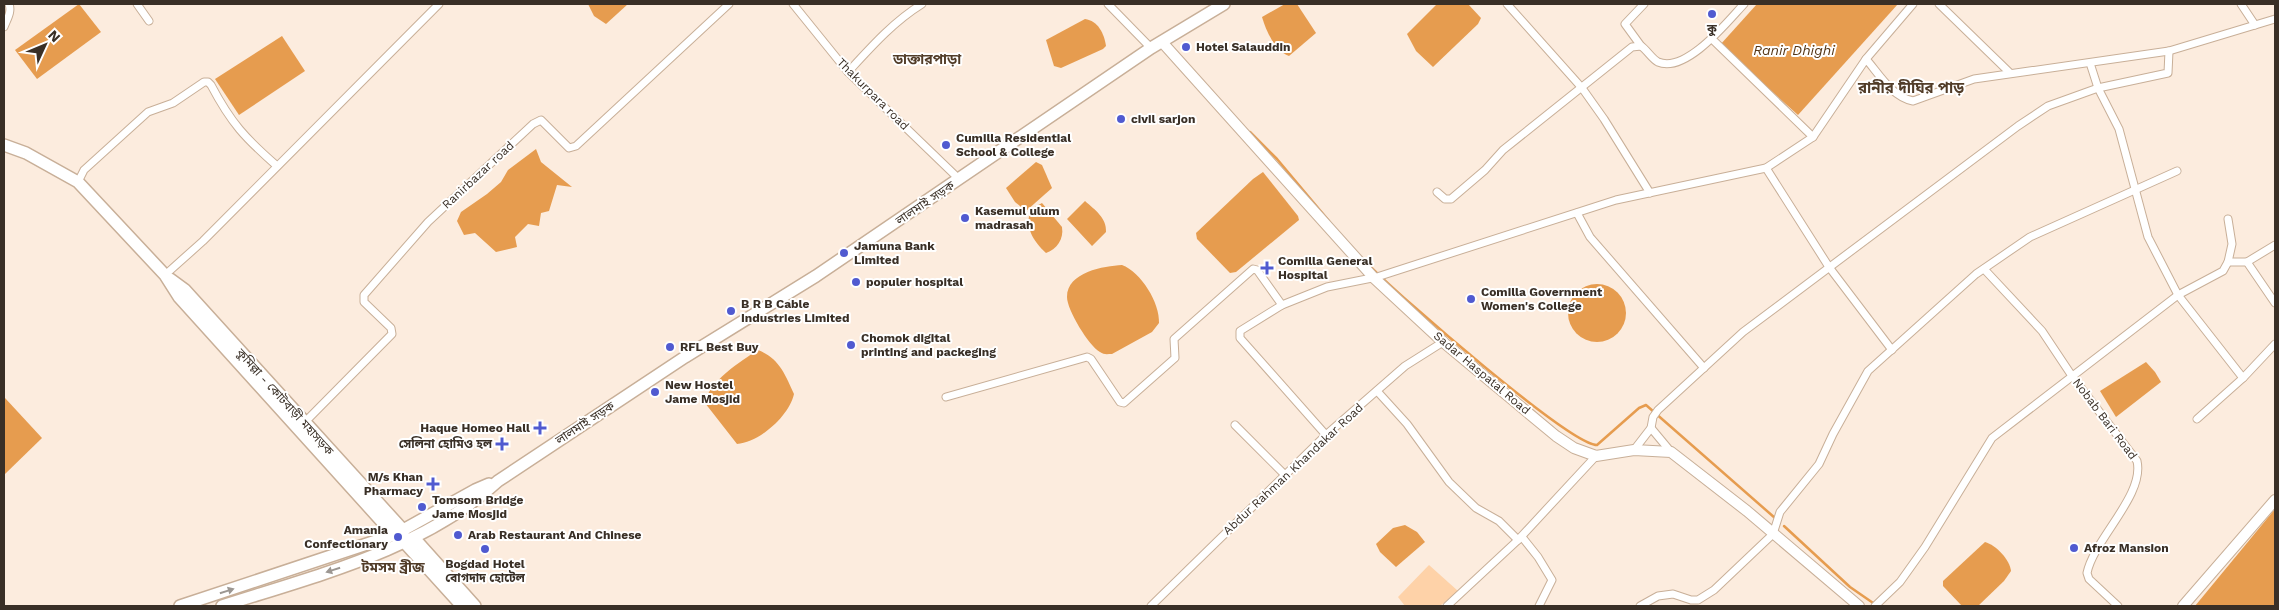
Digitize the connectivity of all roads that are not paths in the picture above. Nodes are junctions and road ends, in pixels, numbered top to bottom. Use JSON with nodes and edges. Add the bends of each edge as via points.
{"nodes":[{"id":1,"x":9,"y":4,"type":"edge"},
{"id":2,"x":137,"y":4,"type":"edge"},
{"id":3,"x":439,"y":4,"type":"edge"},
{"id":4,"x":729,"y":4,"type":"edge"},
{"id":5,"x":793,"y":4,"type":"edge"},
{"id":6,"x":922,"y":4,"type":"edge"},
{"id":7,"x":1108,"y":4,"type":"edge"},
{"id":8,"x":1224,"y":4,"type":"edge"},
{"id":9,"x":1507,"y":4,"type":"edge"},
{"id":10,"x":1644,"y":4,"type":"edge"},
{"id":11,"x":1744,"y":4,"type":"edge"},
{"id":12,"x":1913,"y":4,"type":"edge"},
{"id":13,"x":1939,"y":4,"type":"edge"},
{"id":14,"x":2242,"y":4,"type":"edge"},
{"id":15,"x":2275,"y":19,"type":"edge"},
{"id":16,"x":149,"y":21,"type":"dead end"},
{"id":17,"x":2254,"y":25,"type":"junction"},
{"id":18,"x":4,"y":27,"type":"edge"},
{"id":19,"x":1712,"y":39,"type":"junction"},
{"id":20,"x":1162,"y":42,"type":"junction"},
{"id":21,"x":1641,"y":46,"type":"junction"},
{"id":22,"x":1152,"y":48,"type":"junction"},
{"id":23,"x":2169,"y":51,"type":"junction"},
{"id":24,"x":1866,"y":59,"type":"junction"},
{"id":25,"x":2090,"y":62,"type":"junction"},
{"id":26,"x":848,"y":72,"type":"junction"},
{"id":27,"x":2010,"y":73,"type":"junction"},
{"id":28,"x":1582,"y":88,"type":"junction"},
{"id":29,"x":2098,"y":88,"type":"junction"},
{"id":30,"x":1813,"y":137,"type":"junction"},
{"id":31,"x":4,"y":145,"type":"edge"},
{"id":32,"x":277,"y":166,"type":"junction"},
{"id":33,"x":1766,"y":168,"type":"junction"},
{"id":34,"x":2177,"y":171,"type":"dead end"},
{"id":35,"x":960,"y":179,"type":"junction"},
{"id":36,"x":78,"y":182,"type":"junction"},
{"id":37,"x":2136,"y":188,"type":"junction"},
{"id":38,"x":1437,"y":192,"type":"dead end"},
{"id":39,"x":1650,"y":193,"type":"junction"},
{"id":40,"x":1577,"y":212,"type":"junction"},
{"id":41,"x":2228,"y":219,"type":"dead end"},
{"id":42,"x":2275,"y":245,"type":"edge"},
{"id":43,"x":2228,"y":262,"type":"junction"},
{"id":44,"x":2247,"y":262,"type":"junction"},
{"id":45,"x":1829,"y":267,"type":"junction"},
{"id":46,"x":1984,"y":268,"type":"junction"},
{"id":47,"x":165,"y":275,"type":"junction"},
{"id":48,"x":1375,"y":277,"type":"junction"},
{"id":49,"x":2178,"y":295,"type":"junction"},
{"id":50,"x":2275,"y":303,"type":"edge"},
{"id":51,"x":1282,"y":305,"type":"junction"},
{"id":52,"x":1443,"y":342,"type":"junction"},
{"id":53,"x":2275,"y":344,"type":"edge"},
{"id":54,"x":1892,"y":350,"type":"junction"},
{"id":55,"x":1704,"y":368,"type":"junction"},
{"id":56,"x":2072,"y":376,"type":"junction"},
{"id":57,"x":2243,"y":378,"type":"junction"},
{"id":58,"x":1377,"y":390,"type":"junction"},
{"id":59,"x":946,"y":397,"type":"dead end"},
{"id":60,"x":289,"y":413,"type":"junction"},
{"id":61,"x":2197,"y":419,"type":"dead end"},
{"id":62,"x":304,"y":422,"type":"junction"},
{"id":63,"x":1235,"y":425,"type":"dead end"},
{"id":64,"x":1651,"y":428,"type":"junction"},
{"id":65,"x":1326,"y":435,"type":"junction"},
{"id":66,"x":1634,"y":450,"type":"junction"},
{"id":67,"x":1671,"y":452,"type":"junction"},
{"id":68,"x":1596,"y":456,"type":"junction"},
{"id":69,"x":1285,"y":475,"type":"junction"},
{"id":70,"x":498,"y":481,"type":"junction"},
{"id":71,"x":2275,"y":500,"type":"edge"},
{"id":72,"x":399,"y":533,"type":"junction"},
{"id":73,"x":1773,"y":534,"type":"junction"},
{"id":74,"x":1520,"y":538,"type":"junction"},
{"id":75,"x":410,"y":541,"type":"junction"},
{"id":76,"x":453,"y":589,"type":"junction"},
{"id":77,"x":1878,"y":604,"type":"edge"},
{"id":78,"x":181,"y":606,"type":"edge"},
{"id":79,"x":222,"y":606,"type":"edge"},
{"id":80,"x":462,"y":606,"type":"edge"},
{"id":81,"x":475,"y":606,"type":"edge"},
{"id":82,"x":1151,"y":606,"type":"edge"},
{"id":83,"x":1450,"y":606,"type":"edge"},
{"id":84,"x":1539,"y":606,"type":"edge"},
{"id":85,"x":1640,"y":606,"type":"edge"},
{"id":86,"x":1859,"y":606,"type":"edge"},
{"id":87,"x":2118,"y":606,"type":"edge"},
{"id":88,"x":2183,"y":606,"type":"edge"}],
"edges":[{"from":1,"to":18,"type":"street","via":[[9,17]]},
{"from":2,"to":16,"type":"street"},
{"from":3,"to":32,"type":"street"},
{"from":4,"to":62,"type":"street","name":"Ranirbazar road","via":[[576,146],[569,148],[541,120],[533,124],[428,222],[364,295],[364,302],[392,328],[392,334]]},
{"from":5,"to":26,"type":"street","name":"Thakurpara road"},
{"from":6,"to":26,"type":"street","via":[[883,34]]},
{"from":7,"to":22,"type":"street"},
{"from":8,"to":20,"type":"main road","name":"লালমাই সড়ক"},
{"from":9,"to":28,"type":"street"},
{"from":10,"to":21,"type":"street","via":[[1625,24]]},
{"from":11,"to":19,"type":"street"},
{"from":12,"to":24,"type":"street"},
{"from":13,"to":27,"type":"street"},
{"from":14,"to":17,"type":"street"},
{"from":15,"to":17,"type":"street"},
{"from":17,"to":23,"type":"street"},
{"from":19,"to":21,"type":"street","via":[[1688,57],[1668,64],[1657,62]]},
{"from":19,"to":30,"type":"street"},
{"from":20,"to":22,"type":"main road","name":"লালমাই সড়ক"},
{"from":20,"to":48,"type":"street","name":"Sadar Haspatal Road"},
{"from":21,"to":28,"type":"street","via":[[1632,47]]},
{"from":22,"to":35,"type":"main road","name":"লালমাই সড়ক"},
{"from":23,"to":25,"type":"street"},
{"from":23,"to":29,"type":"street","via":[[2168,73]]},
{"from":24,"to":27,"type":"street","via":[[1893,91],[1913,101],[1974,80]]},
{"from":24,"to":30,"type":"street"},
{"from":25,"to":27,"type":"street"},
{"from":25,"to":29,"type":"street"},
{"from":26,"to":35,"type":"street","name":"Thakurpara road"},
{"from":28,"to":38,"type":"street","via":[[1503,150],[1451,199],[1445,199]]},
{"from":28,"to":39,"type":"street"},
{"from":29,"to":37,"type":"street","via":[[2119,129]]},
{"from":29,"to":45,"type":"street","via":[[2048,106]]},
{"from":30,"to":33,"type":"street"},
{"from":31,"to":36,"type":"main road","name":"কুমিল্লা - কোটবাড়ী মহাসড়ক","via":[[26,153]]},
{"from":32,"to":36,"type":"street","via":[[247,140],[228,116],[211,85],[204,82],[173,103],[148,112],[84,170]]},
{"from":32,"to":47,"type":"street"},
{"from":33,"to":39,"type":"street"},
{"from":33,"to":45,"type":"street"},
{"from":34,"to":37,"type":"street"},
{"from":35,"to":70,"type":"main road","name":"লালমাই সড়ক"},
{"from":36,"to":47,"type":"main road","name":"কুমিল্লা - কোটবাড়ী মহাসড়ক"},
{"from":37,"to":46,"type":"street","via":[[2030,237]]},
{"from":37,"to":49,"type":"street","via":[[2148,237]]},
{"from":39,"to":40,"type":"street"},
{"from":40,"to":48,"type":"street"},
{"from":40,"to":55,"type":"street","via":[[1590,237]]},
{"from":41,"to":43,"type":"street","via":[[2232,244]]},
{"from":42,"to":44,"type":"street"},
{"from":43,"to":44,"type":"street"},
{"from":43,"to":49,"type":"street","via":[[2223,271]]},
{"from":44,"to":50,"type":"street"},
{"from":45,"to":54,"type":"street"},
{"from":45,"to":55,"type":"street","via":[[1743,332]]},
{"from":46,"to":54,"type":"street"},
{"from":46,"to":56,"type":"street","name":"Nobab Bari Road","via":[[2042,331]]},
{"from":47,"to":60,"type":"main road","name":"কুমিল্লা - কোটবাড়ী মহাসড়ক","via":[[179,297]]},
{"from":48,"to":51,"type":"street","via":[[1327,288]]},
{"from":48,"to":52,"type":"street","name":"Sadar Haspatal Road"},
{"from":49,"to":56,"type":"street"},
{"from":49,"to":57,"type":"street"},
{"from":51,"to":59,"type":"street","via":[[1254,269],[1174,339],[1175,358],[1124,403],[1087,357]]},
{"from":51,"to":65,"type":"street","via":[[1240,331],[1240,338]]},
{"from":52,"to":58,"type":"street","name":"Abdur Rahman Khandakar Road","via":[[1405,366]]},
{"from":52,"to":68,"type":"street","name":"Sadar Haspatal Road","via":[[1556,436],[1574,448]]},
{"from":53,"to":57,"type":"street"},
{"from":54,"to":73,"type":"street","via":[[1868,371],[1820,464],[1780,512]]},
{"from":55,"to":64,"type":"street","via":[[1658,410]]},
{"from":56,"to":77,"type":"street","via":[[1992,438],[1926,547],[1900,582]]},
{"from":56,"to":87,"type":"street","name":"Nobab Bari Road","via":[[2133,454],[2139,470],[2136,486],[2087,573]]},
{"from":57,"to":61,"type":"street"},
{"from":58,"to":65,"type":"street","name":"Abdur Rahman Khandakar Road"},
{"from":58,"to":74,"type":"street","via":[[1407,424],[1449,482],[1476,508]]},
{"from":60,"to":62,"type":"main road","name":"কুমিল্লা - কোটবাড়ী মহাসড়ক"},
{"from":60,"to":72,"type":"main road","name":"কুমিল্লা - কোটবাড়ী মহাসড়ক"},
{"from":62,"to":72,"type":"main road","name":"কুমিল্লা - কোটবাড়ী মহাসড়ক"},
{"from":63,"to":69,"type":"street"},
{"from":64,"to":66,"type":"street"},
{"from":64,"to":67,"type":"street"},
{"from":65,"to":69,"type":"street","name":"Abdur Rahman Khandakar Road"},
{"from":66,"to":67,"type":"street","name":"Sadar Haspatal Road"},
{"from":66,"to":68,"type":"street","name":"Sadar Haspatal Road"},
{"from":67,"to":73,"type":"street"},
{"from":68,"to":74,"type":"street"},
{"from":69,"to":82,"type":"street","name":"Abdur Rahman Khandakar Road"},
{"from":70,"to":72,"type":"main road","name":"লালমাই সড়ক","via":[[474,490]]},
{"from":70,"to":75,"type":"main road","name":"লালমাই সড়ক","via":[[478,498]]},
{"from":71,"to":88,"type":"street"},
{"from":78,"to":72,"type":"main road","name":"লালমাই সড়ক","one_way":true},
{"from":73,"to":85,"type":"street","via":[[1714,590],[1698,600],[1673,594],[1658,596]]},
{"from":73,"to":86,"type":"street"},
{"from":74,"to":83,"type":"street"},
{"from":74,"to":84,"type":"street","via":[[1538,557],[1552,580]]},
{"from":75,"to":76,"type":"main road"},
{"from":75,"to":79,"type":"main road","name":"লালমাই সড়ক","one_way":true},
{"from":76,"to":80,"type":"main road"},
{"from":76,"to":81,"type":"main road"}]}
